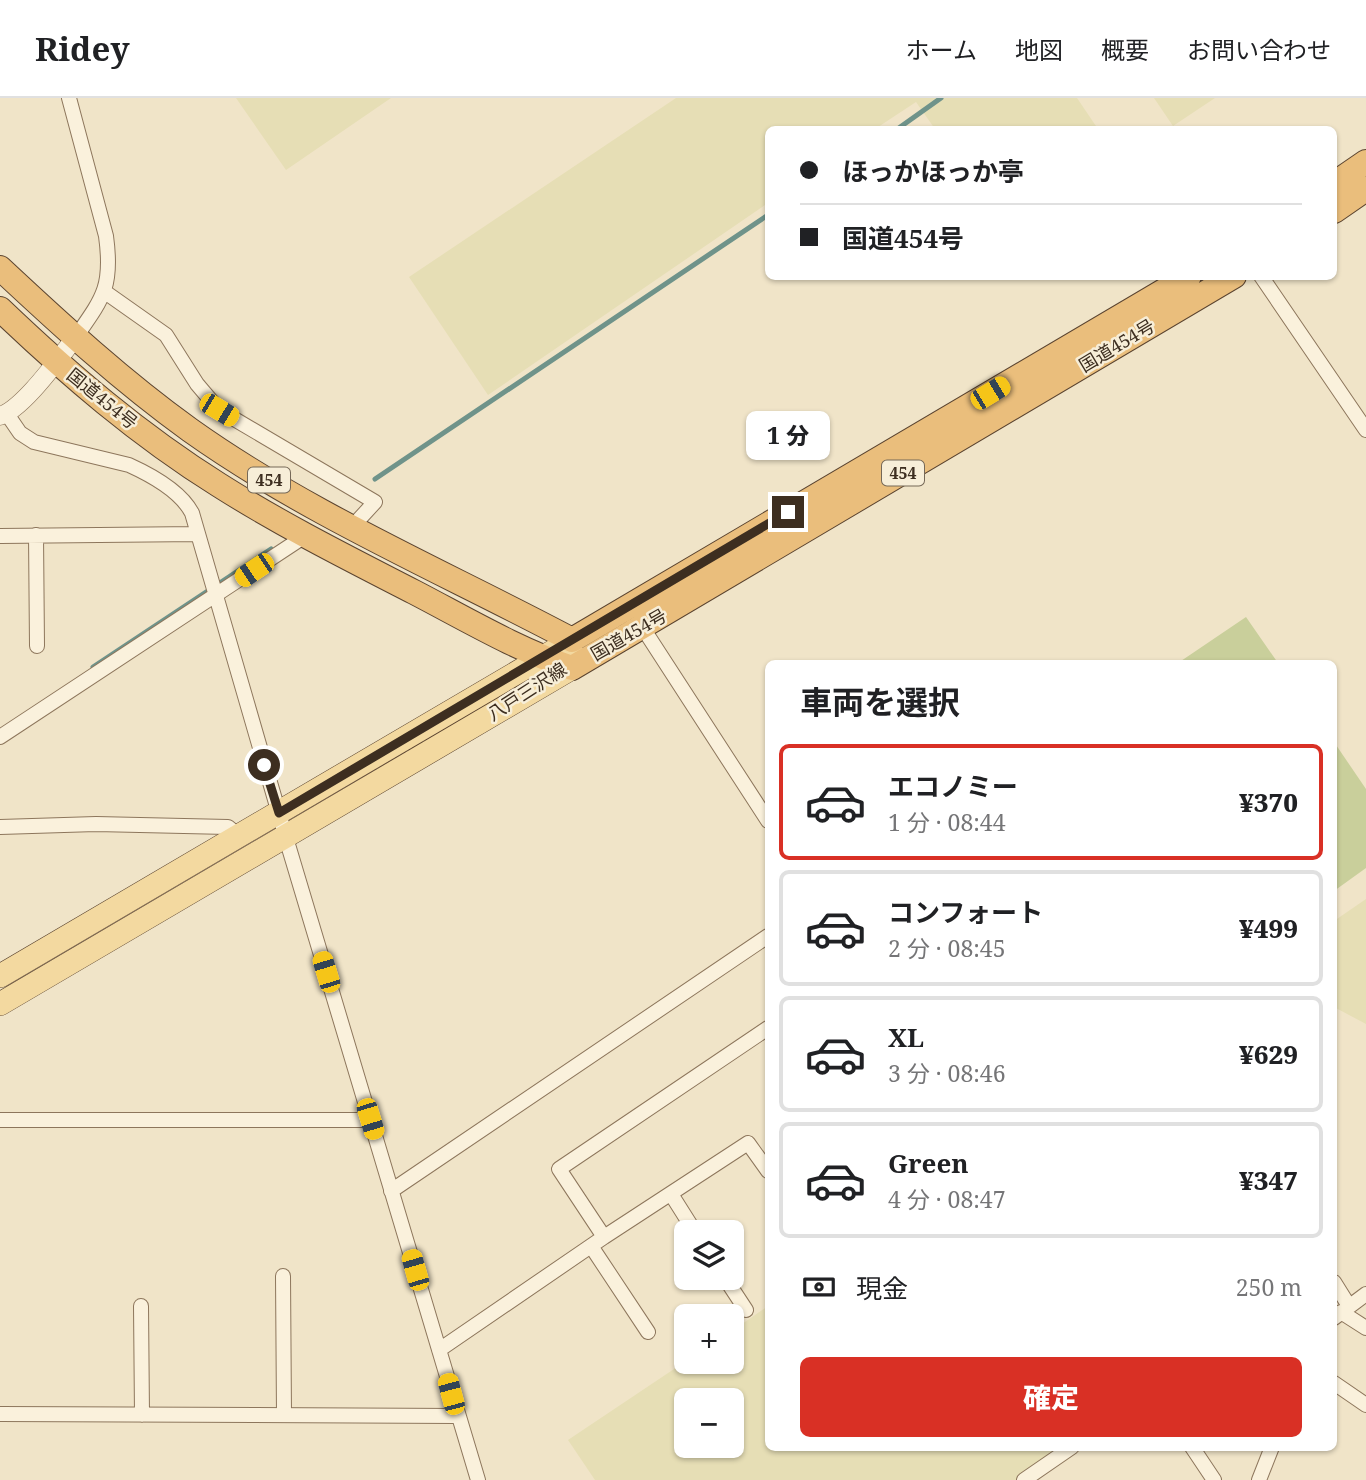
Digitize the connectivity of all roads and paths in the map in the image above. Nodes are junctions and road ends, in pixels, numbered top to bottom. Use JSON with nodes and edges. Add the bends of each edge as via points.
{"nodes":[{"id":1,"x":69,"y":98,"type":"edge"},
{"id":2,"x":1366,"y":162,"type":"edge"},
{"id":3,"x":1337,"y":182,"type":"edge"},
{"id":4,"x":1366,"y":189,"type":"edge"},
{"id":5,"x":1337,"y":209,"type":"edge"},
{"id":6,"x":0,"y":268,"type":"edge"},
{"id":7,"x":1182,"y":280,"type":"edge"},
{"id":8,"x":1227,"y":280,"type":"edge"},
{"id":9,"x":1264,"y":280,"type":"edge"},
{"id":10,"x":105,"y":292,"type":"junction"},
{"id":11,"x":0,"y":309,"type":"edge"},
{"id":12,"x":75,"y":338,"type":"junction"},
{"id":13,"x":55,"y":362,"type":"junction"},
{"id":14,"x":3,"y":415,"type":"edge"},
{"id":15,"x":1366,"y":430,"type":"edge"},
{"id":16,"x":352,"y":527,"type":"junction"},
{"id":17,"x":198,"y":534,"type":"junction"},
{"id":18,"x":36,"y":535,"type":"junction"},
{"id":19,"x":0,"y":536,"type":"edge"},
{"id":20,"x":304,"y":536,"type":"junction"},
{"id":21,"x":215,"y":596,"type":"junction"},
{"id":22,"x":629,"y":606,"type":"junction"},
{"id":23,"x":642,"y":627,"type":"junction"},
{"id":24,"x":572,"y":640,"type":"junction"},
{"id":25,"x":37,"y":646,"type":"dead end"},
{"id":26,"x":542,"y":657,"type":"junction"},
{"id":27,"x":572,"y":668,"type":"junction"},
{"id":28,"x":0,"y":737,"type":"edge"},
{"id":29,"x":279,"y":813,"type":"junction"},
{"id":30,"x":765,"y":816,"type":"edge"},
{"id":31,"x":0,"y":827,"type":"edge"},
{"id":32,"x":239,"y":836,"type":"junction"},
{"id":33,"x":286,"y":837,"type":"junction"},
{"id":34,"x":765,"y":938,"type":"edge"},
{"id":35,"x":0,"y":976,"type":"edge"},
{"id":36,"x":0,"y":1004,"type":"edge"},
{"id":37,"x":765,"y":1030,"type":"edge"},
{"id":38,"x":370,"y":1119,"type":"junction"},
{"id":39,"x":0,"y":1120,"type":"edge"},
{"id":40,"x":765,"y":1163,"type":"edge"},
{"id":41,"x":391,"y":1191,"type":"junction"},
{"id":42,"x":671,"y":1194,"type":"junction"},
{"id":43,"x":687,"y":1220,"type":"edge"},
{"id":44,"x":604,"y":1237,"type":"junction"},
{"id":45,"x":591,"y":1246,"type":"junction"},
{"id":46,"x":283,"y":1276,"type":"dead end"},
{"id":47,"x":733,"y":1290,"type":"edge"},
{"id":48,"x":1366,"y":1294,"type":"edge"},
{"id":49,"x":1337,"y":1295,"type":"edge"},
{"id":50,"x":141,"y":1306,"type":"dead end"},
{"id":51,"x":746,"y":1310,"type":"dead end"},
{"id":52,"x":1341,"y":1312,"type":"edge"},
{"id":53,"x":1366,"y":1328,"type":"edge"},
{"id":54,"x":648,"y":1332,"type":"dead end"},
{"id":55,"x":439,"y":1350,"type":"junction"},
{"id":56,"x":1337,"y":1385,"type":"edge"},
{"id":57,"x":1366,"y":1405,"type":"edge"},
{"id":58,"x":0,"y":1414,"type":"edge"},
{"id":59,"x":142,"y":1415,"type":"junction"},
{"id":60,"x":284,"y":1415,"type":"junction"},
{"id":61,"x":457,"y":1416,"type":"junction"},
{"id":62,"x":1066,"y":1451,"type":"edge"},
{"id":63,"x":1195,"y":1451,"type":"edge"},
{"id":64,"x":1270,"y":1451,"type":"edge"},
{"id":65,"x":478,"y":1480,"type":"edge"},
{"id":66,"x":1024,"y":1480,"type":"edge"},
{"id":67,"x":1214,"y":1480,"type":"edge"},
{"id":68,"x":1259,"y":1480,"type":"edge"}],
"edges":[{"from":1,"to":10,"type":"street","via":[[106,236],[109,278]]},
{"from":2,"to":3,"type":"highway"},
{"from":4,"to":5,"type":"highway"},
{"from":6,"to":12,"type":"highway","name":"国道454号","number":"454"},
{"from":7,"to":22,"type":"highway","name":"国道454号","number":"454"},
{"from":8,"to":23,"type":"highway","name":"国道454号","number":"454"},
{"from":9,"to":15,"type":"street"},
{"from":10,"to":12,"type":"street"},
{"from":10,"to":16,"type":"street","via":[[166,335],[219,410],[375,502]]},
{"from":11,"to":13,"type":"highway","name":"国道454号","number":"454"},
{"from":12,"to":13,"type":"street"},
{"from":12,"to":16,"type":"highway","name":"国道454号","number":"454","via":[[190,430]]},
{"from":13,"to":14,"type":"street","via":[[30,393]]},
{"from":13,"to":20,"type":"highway","name":"国道454号","number":"454","via":[[206,477]]},
{"from":14,"to":17,"type":"street","via":[[34,442],[140,470],[186,501]]},
{"from":16,"to":24,"type":"highway","name":"国道454号","number":"454"},
{"from":17,"to":18,"type":"street"},
{"from":17,"to":21,"type":"street"},
{"from":18,"to":19,"type":"street"},
{"from":18,"to":25,"type":"street"},
{"from":20,"to":21,"type":"street"},
{"from":20,"to":26,"type":"highway","name":"国道454号","number":"454"},
{"from":21,"to":28,"type":"street"},
{"from":21,"to":29,"type":"street"},
{"from":22,"to":23,"type":"street"},
{"from":22,"to":24,"type":"highway","name":"国道454号","number":"454"},
{"from":23,"to":27,"type":"highway","name":"国道454号","number":"454"},
{"from":23,"to":30,"type":"street"},
{"from":24,"to":26,"type":"main road","name":"八戸三沢線"},
{"from":24,"to":27,"type":"main road","name":"八戸三沢線"},
{"from":26,"to":27,"type":"highway","name":"国道454号","number":"454"},
{"from":26,"to":29,"type":"main road","name":"八戸三沢線"},
{"from":27,"to":33,"type":"main road","name":"八戸三沢線"},
{"from":29,"to":32,"type":"main road","name":"八戸三沢線"},
{"from":29,"to":33,"type":"street"},
{"from":31,"to":32,"type":"street","via":[[228,827]]},
{"from":32,"to":35,"type":"main road","name":"八戸三沢線"},
{"from":33,"to":36,"type":"main road","name":"八戸三沢線"},
{"from":33,"to":38,"type":"street"},
{"from":34,"to":41,"type":"street"},
{"from":37,"to":44,"type":"street","via":[[559,1169]]},
{"from":38,"to":39,"type":"street"},
{"from":38,"to":41,"type":"street"},
{"from":40,"to":42,"type":"street","via":[[748,1143]]},
{"from":41,"to":55,"type":"street"},
{"from":42,"to":43,"type":"street"},
{"from":42,"to":44,"type":"street"},
{"from":44,"to":45,"type":"street"},
{"from":45,"to":54,"type":"street"},
{"from":45,"to":55,"type":"street"},
{"from":46,"to":60,"type":"street"},
{"from":47,"to":51,"type":"street"},
{"from":48,"to":52,"type":"street"},
{"from":49,"to":52,"type":"street"},
{"from":50,"to":59,"type":"street"},
{"from":52,"to":53,"type":"street"},
{"from":55,"to":61,"type":"street"},
{"from":56,"to":57,"type":"street"},
{"from":58,"to":59,"type":"street"},
{"from":59,"to":60,"type":"street"},
{"from":60,"to":61,"type":"street"},
{"from":61,"to":65,"type":"street"},
{"from":62,"to":66,"type":"street"},
{"from":63,"to":67,"type":"street"},
{"from":64,"to":68,"type":"street"}]}
